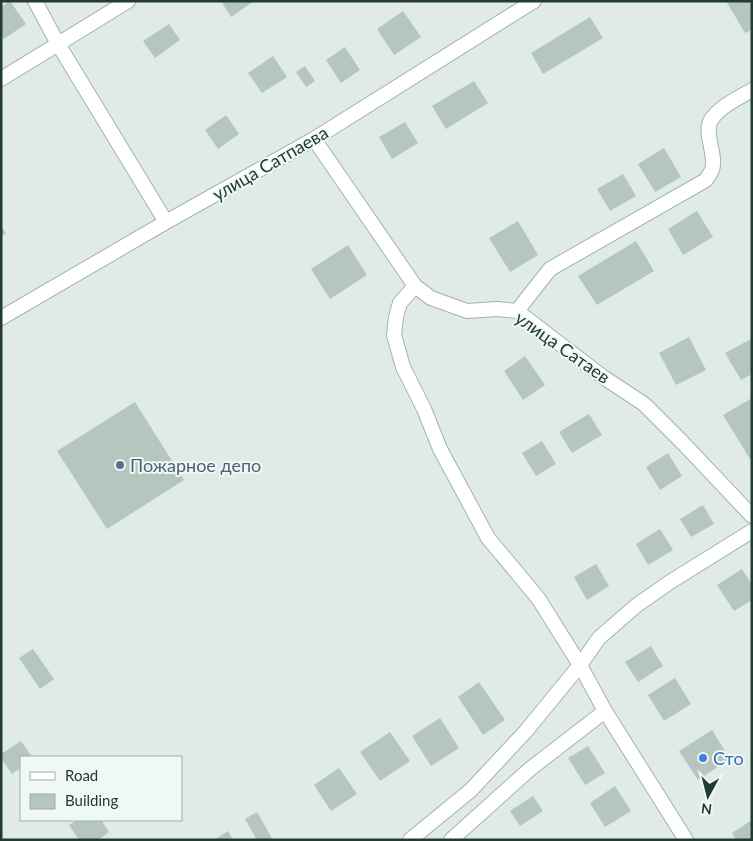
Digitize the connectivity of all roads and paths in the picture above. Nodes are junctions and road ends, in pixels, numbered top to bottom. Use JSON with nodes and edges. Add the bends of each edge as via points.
{"nodes":[{"id":1,"x":35,"y":1,"type":"edge"},
{"id":2,"x":128,"y":1,"type":"edge"},
{"id":3,"x":534,"y":1,"type":"edge"},
{"id":4,"x":58,"y":44,"type":"junction"},
{"id":5,"x":1,"y":79,"type":"edge"},
{"id":6,"x":752,"y":90,"type":"edge"},
{"id":7,"x":314,"y":139,"type":"junction"},
{"id":8,"x":166,"y":222,"type":"junction"},
{"id":9,"x":415,"y":286,"type":"junction"},
{"id":10,"x":517,"y":311,"type":"junction"},
{"id":11,"x":1,"y":318,"type":"edge"},
{"id":12,"x":752,"y":516,"type":"edge"},
{"id":13,"x":752,"y":532,"type":"edge"},
{"id":14,"x":580,"y":665,"type":"junction"},
{"id":15,"x":605,"y":711,"type":"junction"},
{"id":16,"x":410,"y":840,"type":"edge"},
{"id":17,"x":452,"y":840,"type":"edge"},
{"id":18,"x":686,"y":840,"type":"edge"}],
"edges":[{"from":1,"to":4,"type":"street"},
{"from":2,"to":4,"type":"street"},
{"from":3,"to":7,"type":"street","name":"улица Сатпаева"},
{"from":4,"to":5,"type":"street"},
{"from":4,"to":8,"type":"street"},
{"from":6,"to":10,"type":"street","via":[[711,120],[713,160],[706,180],[550,270]]},
{"from":7,"to":8,"type":"street","name":"улица Сатпаева"},
{"from":7,"to":9,"type":"street","name":"улица Сатаев"},
{"from":8,"to":11,"type":"street","name":"улица Сатпаева"},
{"from":9,"to":10,"type":"street","name":"улица Сатаев","via":[[431,298],[466,311]]},
{"from":9,"to":14,"type":"street","via":[[400,303],[396,318],[394,335],[403,367],[440,449],[488,538],[538,598]]},
{"from":10,"to":12,"type":"street","name":"улица Сатаев","via":[[644,404]]},
{"from":13,"to":14,"type":"street","via":[[637,605],[600,638]]},
{"from":14,"to":15,"type":"street"},
{"from":14,"to":16,"type":"street","via":[[526,731],[471,790]]},
{"from":15,"to":17,"type":"street","via":[[530,769]]},
{"from":15,"to":18,"type":"street"}]}
